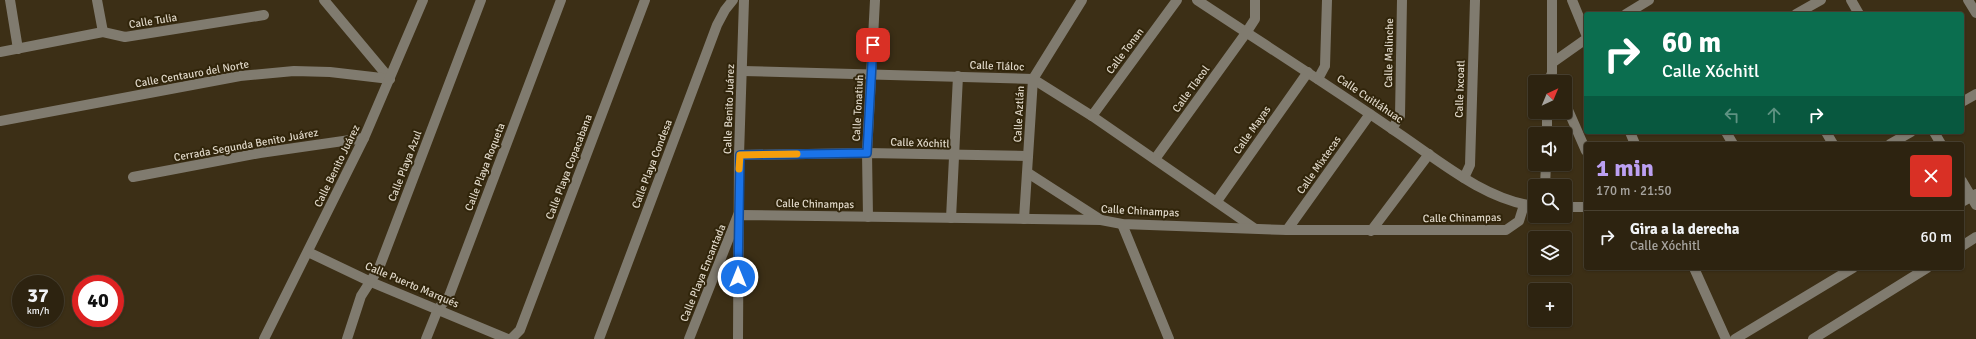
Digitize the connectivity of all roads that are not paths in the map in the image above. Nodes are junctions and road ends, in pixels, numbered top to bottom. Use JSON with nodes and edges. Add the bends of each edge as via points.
{"nodes":[{"id":1,"x":10,"y":0,"type":"edge"},
{"id":2,"x":97,"y":0,"type":"edge"},
{"id":3,"x":324,"y":0,"type":"edge"},
{"id":4,"x":423,"y":0,"type":"edge"},
{"id":5,"x":481,"y":0,"type":"edge"},
{"id":6,"x":561,"y":0,"type":"edge"},
{"id":7,"x":645,"y":0,"type":"edge"},
{"id":8,"x":734,"y":0,"type":"edge"},
{"id":9,"x":744,"y":0,"type":"edge"},
{"id":10,"x":875,"y":0,"type":"edge"},
{"id":11,"x":1082,"y":0,"type":"edge"},
{"id":12,"x":1177,"y":0,"type":"edge"},
{"id":13,"x":1197,"y":0,"type":"edge"},
{"id":14,"x":1255,"y":0,"type":"edge"},
{"id":15,"x":1327,"y":0,"type":"edge"},
{"id":16,"x":1402,"y":0,"type":"edge"},
{"id":17,"x":1475,"y":0,"type":"edge"},
{"id":18,"x":1552,"y":0,"type":"edge"},
{"id":19,"x":1572,"y":0,"type":"edge"},
{"id":20,"x":1648,"y":0,"type":"edge"},
{"id":21,"x":1820,"y":0,"type":"edge"},
{"id":22,"x":1851,"y":0,"type":"edge"},
{"id":23,"x":1968,"y":0,"type":"edge"},
{"id":24,"x":1629,"y":12,"type":"edge"},
{"id":25,"x":1799,"y":12,"type":"edge"},
{"id":26,"x":1859,"y":12,"type":"edge"},
{"id":27,"x":1976,"y":13,"type":"edge"},
{"id":28,"x":264,"y":15,"type":"dead end"},
{"id":29,"x":1584,"y":29,"type":"edge"},
{"id":30,"x":103,"y":32,"type":"junction"},
{"id":31,"x":1246,"y":33,"type":"junction"},
{"id":32,"x":1584,"y":41,"type":"edge"},
{"id":33,"x":18,"y":49,"type":"junction"},
{"id":34,"x":0,"y":52,"type":"edge"},
{"id":35,"x":742,"y":71,"type":"junction"},
{"id":36,"x":1308,"y":72,"type":"junction"},
{"id":37,"x":872,"y":75,"type":"junction"},
{"id":38,"x":1552,"y":75,"type":"edge"},
{"id":39,"x":958,"y":76,"type":"junction"},
{"id":40,"x":390,"y":79,"type":"junction"},
{"id":41,"x":1033,"y":79,"type":"junction"},
{"id":42,"x":1318,"y":79,"type":"junction"},
{"id":43,"x":1976,"y":94,"type":"edge"},
{"id":44,"x":1964,"y":101,"type":"edge"},
{"id":45,"x":1370,"y":114,"type":"junction"},
{"id":46,"x":1092,"y":116,"type":"junction"},
{"id":47,"x":1572,"y":119,"type":"edge"},
{"id":48,"x":0,"y":121,"type":"edge"},
{"id":49,"x":1392,"y":129,"type":"junction"},
{"id":50,"x":1908,"y":134,"type":"edge"},
{"id":51,"x":364,"y":138,"type":"junction"},
{"id":52,"x":1894,"y":142,"type":"edge"},
{"id":53,"x":1584,"y":146,"type":"edge"},
{"id":54,"x":867,"y":153,"type":"junction"},
{"id":55,"x":1429,"y":154,"type":"junction"},
{"id":56,"x":740,"y":155,"type":"junction"},
{"id":57,"x":953,"y":156,"type":"junction"},
{"id":58,"x":1028,"y":156,"type":"junction"},
{"id":59,"x":1155,"y":159,"type":"junction"},
{"id":60,"x":1028,"y":173,"type":"junction"},
{"id":61,"x":132,"y":177,"type":"dead end"},
{"id":62,"x":1464,"y":178,"type":"junction"},
{"id":63,"x":1964,"y":184,"type":"edge"},
{"id":64,"x":1974,"y":199,"type":"edge"},
{"id":65,"x":1216,"y":201,"type":"junction"},
{"id":66,"x":1964,"y":202,"type":"edge"},
{"id":67,"x":1524,"y":205,"type":"junction"},
{"id":68,"x":1528,"y":205,"type":"edge"},
{"id":69,"x":1572,"y":207,"type":"edge"},
{"id":70,"x":1584,"y":207,"type":"edge"},
{"id":71,"x":738,"y":215,"type":"junction"},
{"id":72,"x":868,"y":217,"type":"junction"},
{"id":73,"x":951,"y":218,"type":"junction"},
{"id":74,"x":1024,"y":219,"type":"junction"},
{"id":75,"x":1101,"y":220,"type":"junction"},
{"id":76,"x":1122,"y":224,"type":"junction"},
{"id":77,"x":1254,"y":228,"type":"junction"},
{"id":78,"x":1288,"y":230,"type":"junction"},
{"id":79,"x":1371,"y":231,"type":"junction"},
{"id":80,"x":1976,"y":237,"type":"edge"},
{"id":81,"x":1964,"y":245,"type":"edge"},
{"id":82,"x":308,"y":252,"type":"junction"},
{"id":83,"x":1695,"y":270,"type":"edge"},
{"id":84,"x":1850,"y":270,"type":"edge"},
{"id":85,"x":1924,"y":270,"type":"edge"},
{"id":86,"x":371,"y":282,"type":"junction"},
{"id":87,"x":438,"y":309,"type":"junction"},
{"id":88,"x":264,"y":339,"type":"edge"},
{"id":89,"x":347,"y":339,"type":"edge"},
{"id":90,"x":426,"y":339,"type":"edge"},
{"id":91,"x":509,"y":339,"type":"edge"},
{"id":92,"x":599,"y":339,"type":"edge"},
{"id":93,"x":689,"y":339,"type":"edge"},
{"id":94,"x":738,"y":339,"type":"edge"},
{"id":95,"x":1169,"y":339,"type":"edge"},
{"id":96,"x":1726,"y":339,"type":"edge"},
{"id":97,"x":1735,"y":339,"type":"edge"},
{"id":98,"x":1813,"y":339,"type":"edge"}],
"edges":[{"from":1,"to":33,"type":"street"},
{"from":2,"to":30,"type":"street"},
{"from":3,"to":40,"type":"street"},
{"from":4,"to":40,"type":"street","name":"Calle Benito Juárez"},
{"from":5,"to":86,"type":"street","name":"Calle Playa Azul","via":[[382,261]]},
{"from":6,"to":87,"type":"street","name":"Calle Playa Roqueta","via":[[449,296]]},
{"from":7,"to":91,"type":"street","name":"Calle Playa Copacabana","via":[[520,330]]},
{"from":8,"to":92,"type":"street","name":"Calle Playa Condesa","via":[[724,10],[717,25]]},
{"from":9,"to":35,"type":"street","name":"Calle Benito Juárez"},
{"from":10,"to":37,"type":"street","name":"Calle Tonatiuh"},
{"from":11,"to":41,"type":"street","name":"Calle Aztlán"},
{"from":12,"to":46,"type":"street","name":"Calle Tonan"},
{"from":13,"to":31,"type":"street","name":"Calle Cuitláhuac"},
{"from":14,"to":31,"type":"street","name":"Calle Tlacol","via":[[1254,19]]},
{"from":15,"to":42,"type":"street","via":[[1325,66]]},
{"from":16,"to":49,"type":"street","name":"Calle Malinche","via":[[1400,116]]},
{"from":17,"to":62,"type":"street","name":"Calle Ixcoatl","via":[[1470,165]]},
{"from":18,"to":38,"type":"street"},
{"from":19,"to":29,"type":"street"},
{"from":20,"to":24,"type":"street"},
{"from":21,"to":25,"type":"street"},
{"from":22,"to":26,"type":"street"},
{"from":23,"to":27,"type":"street"},
{"from":28,"to":30,"type":"street","name":"Calle Tulia","via":[[125,37]]},
{"from":30,"to":33,"type":"street","name":"Calle Tulia"},
{"from":31,"to":36,"type":"street","name":"Calle Cuitláhuac"},
{"from":31,"to":59,"type":"street","name":"Calle Tlacol"},
{"from":32,"to":38,"type":"street"},
{"from":33,"to":34,"type":"street","name":"Calle Tulia"},
{"from":35,"to":37,"type":"street","name":"Calle Tláloc"},
{"from":35,"to":56,"type":"street","name":"Calle Benito Juárez"},
{"from":36,"to":42,"type":"street","name":"Calle Cuitláhuac"},
{"from":36,"to":65,"type":"street","name":"Calle Mayas"},
{"from":37,"to":39,"type":"street","name":"Calle Tláloc"},
{"from":37,"to":54,"type":"street","name":"Calle Tonatiuh"},
{"from":39,"to":41,"type":"street","name":"Calle Tláloc"},
{"from":39,"to":57,"type":"street"},
{"from":40,"to":48,"type":"street","name":"Calle Centauro del Norte","via":[[294,71],[240,76]]},
{"from":40,"to":51,"type":"street","name":"Calle Benito Juárez"},
{"from":41,"to":46,"type":"street","name":"Calle Tláloc"},
{"from":41,"to":58,"type":"street","name":"Calle Aztlán"},
{"from":42,"to":45,"type":"street","name":"Calle Cuitláhuac"},
{"from":43,"to":44,"type":"street"},
{"from":45,"to":49,"type":"street","name":"Calle Cuitláhuac"},
{"from":45,"to":78,"type":"street","name":"Calle Mixtecas"},
{"from":46,"to":59,"type":"street","name":"Calle Tláloc"},
{"from":47,"to":53,"type":"street"},
{"from":49,"to":55,"type":"street","name":"Calle Cuitláhuac"},
{"from":50,"to":52,"type":"street"},
{"from":51,"to":61,"type":"street","name":"Cerrada Segunda Benito Juárez","via":[[260,153]]},
{"from":51,"to":82,"type":"street","name":"Calle Benito Juárez"},
{"from":54,"to":56,"type":"street","name":"Calle Xóchitl"},
{"from":54,"to":57,"type":"street","name":"Calle Xóchitl"},
{"from":54,"to":72,"type":"street","name":"Calle Tonatiuh"},
{"from":55,"to":62,"type":"street","name":"Calle Cuitláhuac"},
{"from":55,"to":79,"type":"street"},
{"from":56,"to":71,"type":"street","name":"Calle Benito Juárez"},
{"from":57,"to":58,"type":"street","name":"Calle Xóchitl"},
{"from":57,"to":73,"type":"street"},
{"from":58,"to":60,"type":"street","name":"Calle Aztlán"},
{"from":59,"to":65,"type":"street","name":"Calle Tláloc"},
{"from":60,"to":74,"type":"street","name":"Calle Aztlán"},
{"from":60,"to":75,"type":"street"},
{"from":62,"to":67,"type":"street","name":"Calle Cuitláhuac","via":[[1503,198]]},
{"from":63,"to":64,"type":"street"},
{"from":64,"to":66,"type":"street"},
{"from":65,"to":77,"type":"street","name":"Calle Tláloc"},
{"from":67,"to":68,"type":"street","name":"Calle Cuitláhuac"},
{"from":67,"to":79,"type":"street","name":"Calle Chinampas","via":[[1519,221],[1506,230]]},
{"from":69,"to":70,"type":"street"},
{"from":71,"to":72,"type":"street","name":"Calle Chinampas"},
{"from":71,"to":93,"type":"street","name":"Calle Playa Encantada"},
{"from":71,"to":94,"type":"street","name":"Calle Benito Juárez"},
{"from":72,"to":73,"type":"street","name":"Calle Chinampas"},
{"from":73,"to":74,"type":"street","name":"Calle Chinampas"},
{"from":74,"to":75,"type":"street","name":"Calle Chinampas"},
{"from":75,"to":76,"type":"street","name":"Calle Chinampas"},
{"from":76,"to":77,"type":"street","name":"Calle Chinampas"},
{"from":76,"to":95,"type":"street"},
{"from":77,"to":78,"type":"street","name":"Calle Chinampas"},
{"from":78,"to":79,"type":"street","name":"Calle Chinampas"},
{"from":80,"to":81,"type":"street"},
{"from":82,"to":86,"type":"street","name":"Calle Puerto Marqués"},
{"from":82,"to":88,"type":"street","name":"Calle Benito Juárez"},
{"from":83,"to":96,"type":"street"},
{"from":84,"to":97,"type":"street"},
{"from":85,"to":98,"type":"street"},
{"from":86,"to":87,"type":"street","name":"Calle Puerto Marqués"},
{"from":86,"to":89,"type":"street","name":"Calle Playa Azul","via":[[361,296]]},
{"from":87,"to":90,"type":"street","name":"Calle Playa Roqueta"},
{"from":87,"to":91,"type":"street","name":"Calle Puerto Marqués"}]}
